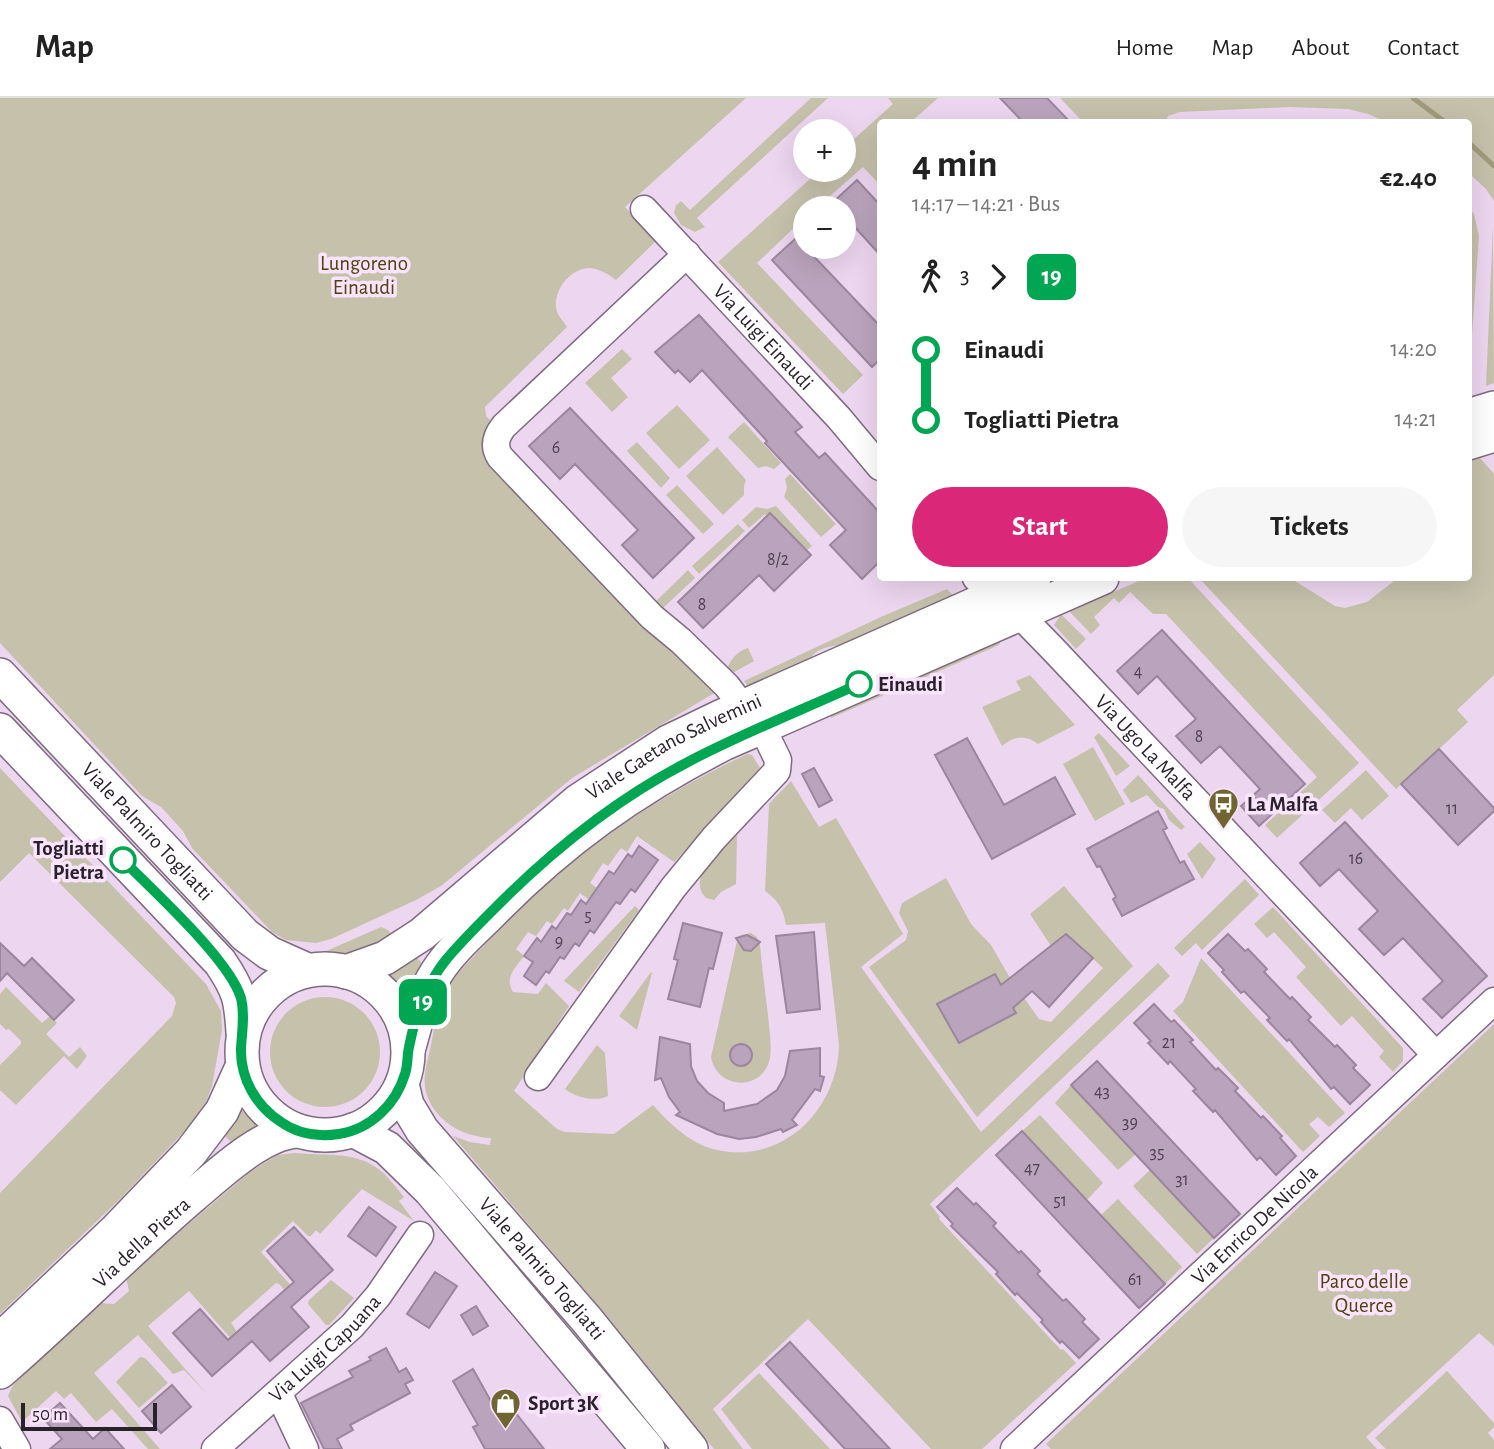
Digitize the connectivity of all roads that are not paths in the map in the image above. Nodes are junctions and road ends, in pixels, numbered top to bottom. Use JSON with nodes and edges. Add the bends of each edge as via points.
{"nodes":[{"id":1,"x":644,"y":209,"type":"dead end"},
{"id":2,"x":687,"y":254,"type":"junction"},
{"id":3,"x":1494,"y":408,"type":"edge"},
{"id":4,"x":1472,"y":415,"type":"edge"},
{"id":5,"x":1494,"y":435,"type":"edge"},
{"id":6,"x":1472,"y":442,"type":"edge"},
{"id":7,"x":877,"y":464,"type":"edge"},
{"id":8,"x":1027,"y":581,"type":"edge"},
{"id":9,"x":1083,"y":581,"type":"edge"},
{"id":10,"x":997,"y":595,"type":"edge"},
{"id":11,"x":0,"y":675,"type":"edge"},
{"id":12,"x":752,"y":717,"type":"junction"},
{"id":13,"x":0,"y":730,"type":"edge"},
{"id":14,"x":307,"y":970,"type":"junction"},
{"id":15,"x":346,"y":972,"type":"junction"},
{"id":16,"x":1494,"y":1001,"type":"edge"},
{"id":17,"x":243,"y":1032,"type":"junction"},
{"id":18,"x":409,"y":1047,"type":"junction"},
{"id":19,"x":1436,"y":1055,"type":"junction"},
{"id":20,"x":242,"y":1067,"type":"junction"},
{"id":21,"x":538,"y":1077,"type":"dead end"},
{"id":22,"x":401,"y":1084,"type":"junction"},
{"id":23,"x":353,"y":1130,"type":"junction"},
{"id":24,"x":297,"y":1131,"type":"junction"},
{"id":25,"x":420,"y":1235,"type":"dead end"},
{"id":26,"x":0,"y":1340,"type":"edge"},
{"id":27,"x":0,"y":1372,"type":"edge"},
{"id":28,"x":279,"y":1394,"type":"junction"},
{"id":29,"x":0,"y":1420,"type":"edge"},
{"id":30,"x":17,"y":1449,"type":"edge"},
{"id":31,"x":215,"y":1449,"type":"edge"},
{"id":32,"x":305,"y":1449,"type":"edge"},
{"id":33,"x":648,"y":1449,"type":"edge"},
{"id":34,"x":691,"y":1449,"type":"edge"},
{"id":35,"x":1013,"y":1449,"type":"edge"}],
"edges":[{"from":1,"to":2,"type":"street","name":"Via Luigi Einaudi"},
{"from":2,"to":7,"type":"street","name":"Via Luigi Einaudi"},
{"from":2,"to":12,"type":"street","via":[[504,426],[495,445],[500,457]]},
{"from":3,"to":4,"type":"main road"},
{"from":5,"to":6,"type":"main road"},
{"from":8,"to":10,"type":"main road","name":"Viale Gaetano Salvemini"},
{"from":9,"to":10,"type":"main road","name":"Viale Gaetano Salvemini"},
{"from":10,"to":12,"type":"main road","name":"Viale Gaetano Salvemini"},
{"from":10,"to":19,"type":"street","name":"Via Ugo La Malfa"},
{"from":11,"to":14,"type":"main road","name":"Viale Palmiro Togliatti","via":[[245,935],[269,953]]},
{"from":12,"to":15,"type":"main road","name":"Viale Gaetano Salvemini","via":[[668,743],[611,778],[546,827],[422,934],[385,958]]},
{"from":12,"to":18,"type":"main road","name":"Viale Gaetano Salvemini","via":[[607,811],[521,882],[436,973]]},
{"from":12,"to":21,"type":"street","via":[[778,760],[777,771],[682,877]]},
{"from":13,"to":17,"type":"main road","name":"Viale Palmiro Togliatti","via":[[220,962],[241,1000]]},
{"from":14,"to":15,"type":"main road"},
{"from":14,"to":17,"type":"main road","via":[[266,992]]},
{"from":15,"to":18,"type":"main road","via":[[374,984],[390,1000],[402,1019]]},
{"from":16,"to":19,"type":"street","name":"Via Enrico De Nicola"},
{"from":17,"to":20,"type":"main road"},
{"from":18,"to":22,"type":"main road"},
{"from":19,"to":35,"type":"street","name":"Via Enrico De Nicola"},
{"from":20,"to":24,"type":"main road","via":[[259,1103]]},
{"from":20,"to":26,"type":"main road","name":"Via della Pietra","via":[[222,1111],[191,1152]]},
{"from":22,"to":23,"type":"main road","via":[[386,1109]]},
{"from":22,"to":34,"type":"main road","name":"Viale Palmiro Togliatti","via":[[422,1130],[587,1320]]},
{"from":23,"to":24,"type":"main road","via":[[327,1135]]},
{"from":23,"to":33,"type":"main road","name":"Viale Palmiro Togliatti","via":[[387,1148],[430,1190]]},
{"from":24,"to":27,"type":"main road","name":"Via della Pietra","via":[[271,1139],[216,1176]]},
{"from":25,"to":28,"type":"street","name":"Via Luigi Capuana","via":[[364,1313]]},
{"from":28,"to":31,"type":"street","name":"Via Luigi Capuana"},
{"from":28,"to":32,"type":"street"},
{"from":29,"to":30,"type":"street"}]}
